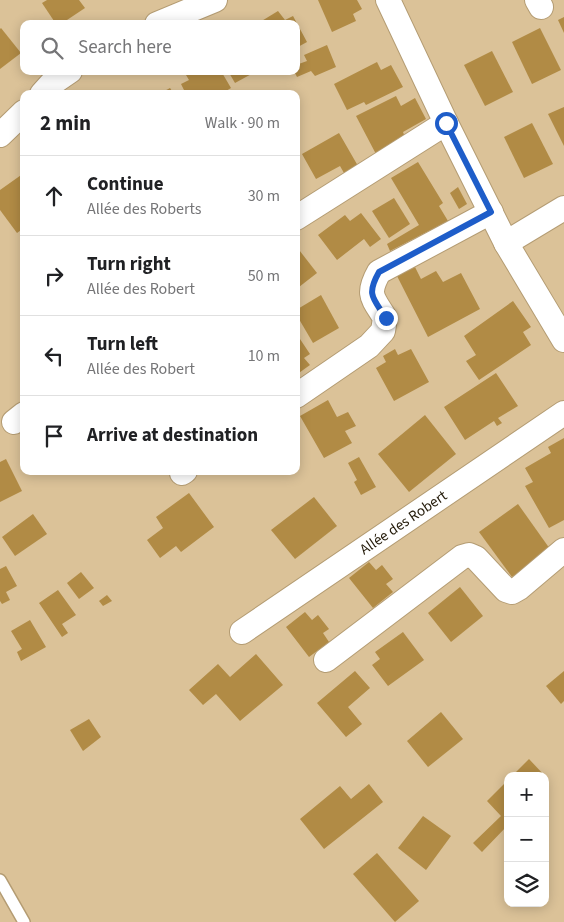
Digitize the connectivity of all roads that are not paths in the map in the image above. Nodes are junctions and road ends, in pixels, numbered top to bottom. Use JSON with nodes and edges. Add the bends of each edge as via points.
{"nodes":[{"id":1,"x":388,"y":0,"type":"edge"},
{"id":2,"x":209,"y":2,"type":"edge"},
{"id":3,"x":166,"y":20,"type":"edge"},
{"id":4,"x":64,"y":75,"type":"edge"},
{"id":5,"x":46,"y":90,"type":"edge"},
{"id":6,"x":20,"y":116,"type":"edge"},
{"id":7,"x":446,"y":123,"type":"junction"},
{"id":8,"x":0,"y":135,"type":"edge"},
{"id":9,"x":564,"y":208,"type":"edge"},
{"id":10,"x":491,"y":212,"type":"junction"},
{"id":11,"x":300,"y":215,"type":"edge"},
{"id":12,"x":506,"y":243,"type":"junction"},
{"id":13,"x":564,"y":340,"type":"edge"},
{"id":14,"x":300,"y":393,"type":"edge"},
{"id":15,"x":564,"y":414,"type":"edge"},
{"id":16,"x":564,"y":550,"type":"edge"},
{"id":17,"x":242,"y":632,"type":"dead end"},
{"id":18,"x":326,"y":660,"type":"dead end"},
{"id":19,"x":0,"y":880,"type":"edge"},
{"id":20,"x":24,"y":922,"type":"edge"}],
"edges":[{"from":1,"to":7,"type":"street"},
{"from":2,"to":3,"type":"street"},
{"from":4,"to":5,"type":"street"},
{"from":6,"to":8,"type":"street"},
{"from":7,"to":10,"type":"street"},
{"from":7,"to":11,"type":"street"},
{"from":9,"to":12,"type":"street"},
{"from":10,"to":12,"type":"street"},
{"from":10,"to":14,"type":"street","via":[[379,272],[372,284],[372,296],[386,318],[383,331],[369,346]]},
{"from":12,"to":13,"type":"street"},
{"from":15,"to":17,"type":"street","name":"Allée des Robert"},
{"from":16,"to":18,"type":"street","via":[[512,592],[506,590],[476,558],[462,557]]},
{"from":19,"to":20,"type":"lane"}]}
